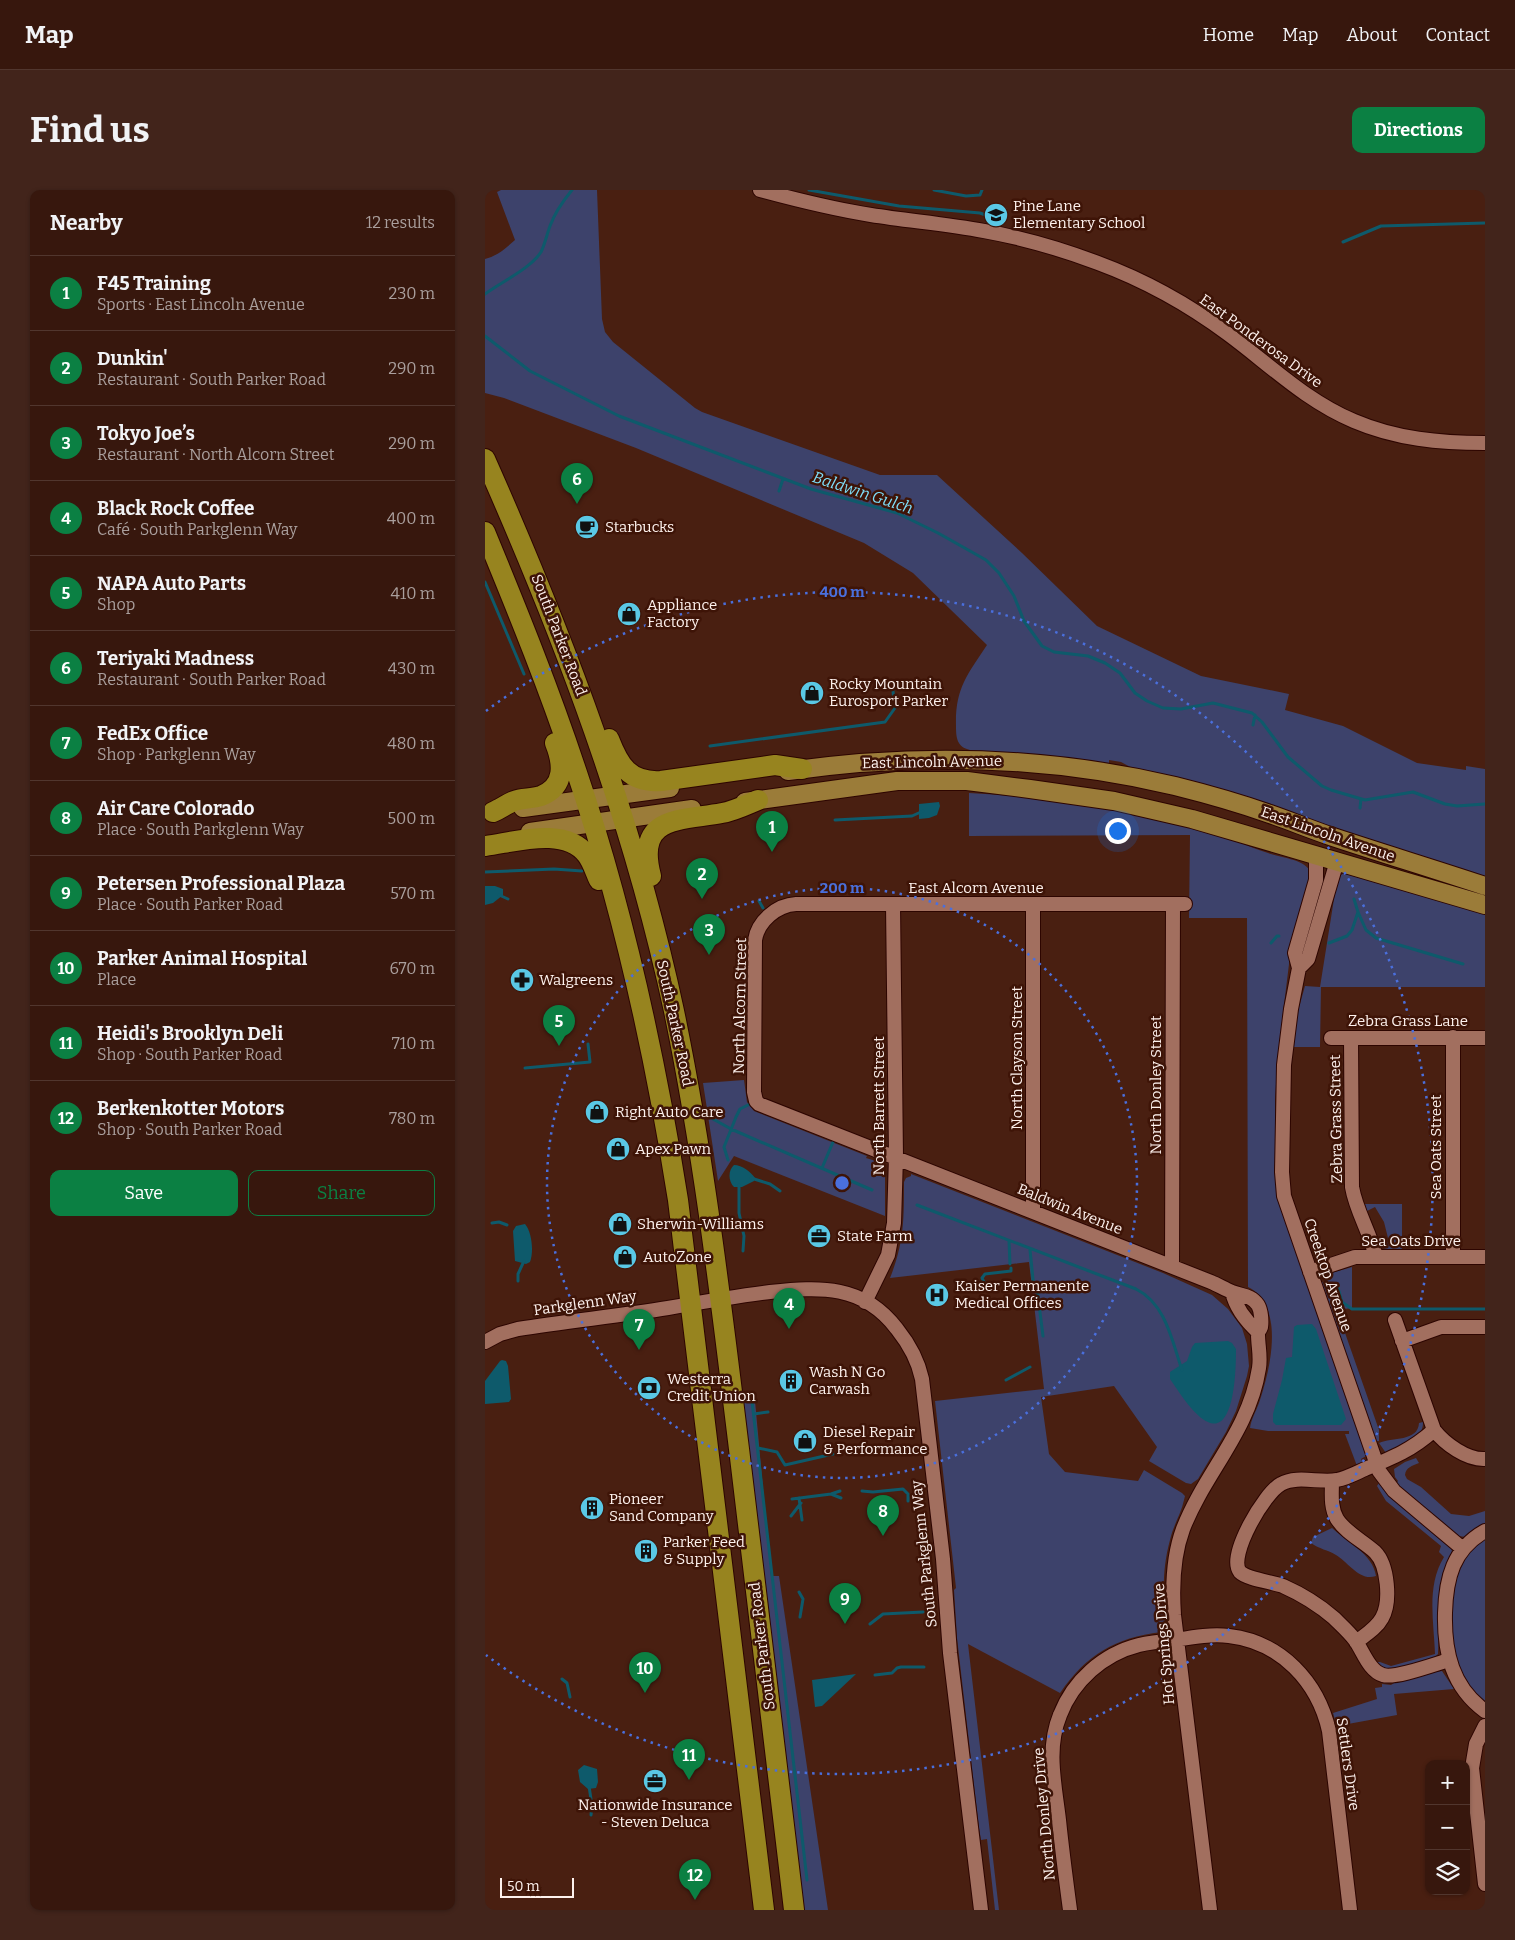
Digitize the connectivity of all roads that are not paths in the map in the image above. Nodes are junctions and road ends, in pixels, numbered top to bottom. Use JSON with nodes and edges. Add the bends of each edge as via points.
{"nodes":[{"id":1,"x":760,"y":190,"type":"edge"},
{"id":2,"x":1485,"y":443,"type":"edge"},
{"id":3,"x":485,"y":459,"type":"edge"},
{"id":4,"x":485,"y":532,"type":"edge"},
{"id":5,"x":510,"y":593,"type":"junction"},
{"id":6,"x":582,"y":694,"type":"junction"},
{"id":7,"x":802,"y":769,"type":"junction"},
{"id":8,"x":616,"y":795,"type":"junction"},
{"id":9,"x":586,"y":799,"type":"junction"},
{"id":10,"x":758,"y":800,"type":"junction"},
{"id":11,"x":489,"y":813,"type":"edge"},
{"id":12,"x":623,"y":818,"type":"junction"},
{"id":13,"x":593,"y":823,"type":"junction"},
{"id":14,"x":485,"y":838,"type":"edge"},
{"id":15,"x":485,"y":846,"type":"edge"},
{"id":16,"x":1316,"y":855,"type":"junction"},
{"id":17,"x":1337,"y":861,"type":"junction"},
{"id":18,"x":1485,"y":886,"type":"edge"},
{"id":19,"x":613,"y":892,"type":"junction"},
{"id":20,"x":893,"y":904,"type":"junction"},
{"id":21,"x":1033,"y":904,"type":"junction"},
{"id":22,"x":1179,"y":904,"type":"joint"},
{"id":23,"x":1485,"y":906,"type":"edge"},
{"id":24,"x":769,"y":916,"type":"joint"},
{"id":25,"x":1299,"y":968,"type":"junction"},
{"id":26,"x":674,"y":1012,"type":"junction"},
{"id":27,"x":1453,"y":1037,"type":"junction"},
{"id":28,"x":1331,"y":1038,"type":"dead end"},
{"id":29,"x":1351,"y":1038,"type":"junction"},
{"id":30,"x":1485,"y":1038,"type":"edge"},
{"id":31,"x":756,"y":1101,"type":"joint"},
{"id":32,"x":896,"y":1156,"type":"junction"},
{"id":33,"x":1033,"y":1211,"type":"junction"},
{"id":34,"x":1375,"y":1257,"type":"junction"},
{"id":35,"x":1453,"y":1257,"type":"junction"},
{"id":36,"x":1485,"y":1257,"type":"edge"},
{"id":37,"x":1172,"y":1266,"type":"junction"},
{"id":38,"x":1310,"y":1272,"type":"junction"},
{"id":39,"x":1232,"y":1292,"type":"joint"},
{"id":40,"x":720,"y":1299,"type":"junction"},
{"id":41,"x":865,"y":1302,"type":"junction"},
{"id":42,"x":691,"y":1304,"type":"junction"},
{"id":43,"x":1395,"y":1320,"type":"dead end"},
{"id":44,"x":1485,"y":1327,"type":"edge"},
{"id":45,"x":1402,"y":1341,"type":"junction"},
{"id":46,"x":485,"y":1342,"type":"edge"},
{"id":47,"x":1434,"y":1430,"type":"junction"},
{"id":48,"x":1485,"y":1459,"type":"edge"},
{"id":49,"x":1377,"y":1465,"type":"junction"},
{"id":50,"x":1332,"y":1480,"type":"junction"},
{"id":51,"x":1485,"y":1531,"type":"edge"},
{"id":52,"x":1463,"y":1549,"type":"junction"},
{"id":53,"x":1177,"y":1640,"type":"junction"},
{"id":54,"x":1356,"y":1642,"type":"junction"},
{"id":55,"x":1449,"y":1660,"type":"junction"},
{"id":56,"x":1485,"y":1711,"type":"edge"},
{"id":57,"x":1485,"y":1726,"type":"edge"},
{"id":58,"x":1485,"y":1884,"type":"edge"},
{"id":59,"x":764,"y":1910,"type":"edge"},
{"id":60,"x":794,"y":1910,"type":"edge"},
{"id":61,"x":981,"y":1910,"type":"edge"},
{"id":62,"x":1069,"y":1910,"type":"edge"},
{"id":63,"x":1210,"y":1910,"type":"edge"},
{"id":64,"x":1350,"y":1910,"type":"edge"}],
"edges":[{"from":1,"to":2,"type":"street","name":"East Ponderosa Drive","via":[[837,209],[982,230],[1065,251],[1111,268],[1173,299],[1220,328],[1306,395],[1348,419],[1412,438]]},
{"from":3,"to":6,"type":"highway","name":"South Parker Road","via":[[535,572]]},
{"from":4,"to":5,"type":"highway","name":"South Parker Road"},
{"from":5,"to":9,"type":"highway","name":"South Parker Road","via":[[547,685]]},
{"from":5,"to":11,"type":"highway","via":[[506,610],[562,766],[556,783],[546,793],[515,801]]},
{"from":6,"to":7,"type":"highway","via":[[598,706],[621,765],[641,780],[661,781],[775,765]]},
{"from":6,"to":8,"type":"highway","name":"South Parker Road"},
{"from":7,"to":8,"type":"main road","name":"East Lincoln Avenue"},
{"from":7,"to":18,"type":"main road","name":"East Lincoln Avenue","via":[[974,759],[1109,773],[1176,786],[1238,803]]},
{"from":8,"to":9,"type":"main road","name":"East Lincoln Avenue"},
{"from":8,"to":12,"type":"highway","name":"South Parker Road"},
{"from":9,"to":11,"type":"main road","name":"East Lincoln Avenue"},
{"from":9,"to":13,"type":"highway","name":"South Parker Road"},
{"from":10,"to":12,"type":"main road","name":"East Lincoln Avenue"},
{"from":10,"to":16,"type":"main road","name":"East Lincoln Avenue","via":[[889,782],[978,782],[1157,810]]},
{"from":10,"to":26,"type":"highway","via":[[723,813],[669,822],[649,841],[648,865],[676,976]]},
{"from":12,"to":13,"type":"main road","name":"East Lincoln Avenue"},
{"from":12,"to":26,"type":"highway","name":"South Parker Road"},
{"from":13,"to":14,"type":"main road","name":"East Lincoln Avenue"},
{"from":13,"to":19,"type":"highway","name":"South Parker Road"},
{"from":15,"to":19,"type":"highway","via":[[548,838],[568,841],[587,855],[598,880]]},
{"from":16,"to":17,"type":"main road","name":"East Lincoln Avenue"},
{"from":16,"to":25,"type":"street","name":"Creektop Avenue","via":[[1316,880],[1295,953]]},
{"from":17,"to":23,"type":"main road","name":"East Lincoln Avenue"},
{"from":17,"to":25,"type":"street","name":"Creektop Avenue","via":[[1308,959]]},
{"from":19,"to":42,"type":"highway","name":"South Parker Road","via":[[660,1096]]},
{"from":20,"to":21,"type":"street","name":"East Alcorn Avenue"},
{"from":20,"to":24,"type":"street","name":"East Alcorn Avenue","via":[[791,905]]},
{"from":20,"to":32,"type":"street","name":"North Barrett Street"},
{"from":21,"to":22,"type":"street","name":"East Alcorn Avenue"},
{"from":21,"to":33,"type":"street","name":"North Clayson Street"},
{"from":22,"to":37,"type":"street","name":"North Donley Street"},
{"from":24,"to":31,"type":"street","name":"North Alcorn Street","via":[[756,933],[754,944]]},
{"from":25,"to":38,"type":"street","name":"Creektop Avenue","via":[[1283,1078],[1282,1176],[1286,1203]]},
{"from":26,"to":40,"type":"highway","name":"South Parker Road","via":[[701,1158]]},
{"from":27,"to":29,"type":"street","name":"Zebra Grass Lane"},
{"from":27,"to":30,"type":"street","name":"Zebra Grass Lane"},
{"from":27,"to":35,"type":"street","name":"Sea Oats Street"},
{"from":28,"to":29,"type":"street","name":"Zebra Grass Lane"},
{"from":29,"to":34,"type":"street","name":"Zebra Grass Street","via":[[1352,1187]]},
{"from":31,"to":32,"type":"street","name":"Baldwin Avenue"},
{"from":32,"to":33,"type":"street","name":"Baldwin Avenue"},
{"from":32,"to":41,"type":"street","name":"North Barrett Street","via":[[891,1244]]},
{"from":33,"to":37,"type":"street","name":"Baldwin Avenue"},
{"from":34,"to":35,"type":"street","name":"Sea Oats Drive"},
{"from":34,"to":38,"type":"street","name":"Sea Oats Drive","via":[[1351,1258]]},
{"from":35,"to":36,"type":"street","name":"Sea Oats Drive"},
{"from":37,"to":39,"type":"street","name":"Baldwin Avenue"},
{"from":38,"to":49,"type":"street","name":"Creektop Avenue"},
{"from":39,"to":53,"type":"street","name":"Hot Springs Drive","via":[[1242,1314],[1258,1332],[1259,1367],[1247,1412],[1193,1506],[1178,1546],[1173,1590]]},
{"from":40,"to":41,"type":"street","name":"South Parkglenn Way","via":[[817,1288]]},
{"from":40,"to":42,"type":"street","name":"South Parkglenn Way"},
{"from":40,"to":60,"type":"highway","name":"South Parker Road"},
{"from":41,"to":61,"type":"street","name":"South Parkglenn Way","via":[[885,1315],[901,1334],[921,1374]]},
{"from":42,"to":46,"type":"street","name":"Parkglenn Way","via":[[518,1329]]},
{"from":42,"to":59,"type":"highway","name":"South Parker Road"},
{"from":43,"to":45,"type":"street"},
{"from":44,"to":45,"type":"street","via":[[1443,1327]]},
{"from":45,"to":47,"type":"street"},
{"from":47,"to":48,"type":"street","via":[[1467,1456]]},
{"from":47,"to":49,"type":"street","via":[[1410,1449]]},
{"from":49,"to":50,"type":"street"},
{"from":49,"to":52,"type":"street","name":"Creektop Avenue","via":[[1392,1489]]},
{"from":50,"to":54,"type":"street","via":[[1337,1518],[1376,1554],[1386,1573],[1384,1616],[1376,1627]]},
{"from":50,"to":54,"type":"street","via":[[1287,1481],[1274,1488],[1248,1528],[1237,1563],[1245,1575],[1284,1587],[1316,1604]]},
{"from":51,"to":52,"type":"street"},
{"from":52,"to":55,"type":"street","via":[[1447,1585],[1445,1638]]},
{"from":53,"to":62,"type":"street","name":"North Donley Drive","via":[[1140,1644],[1104,1660],[1074,1689],[1059,1716],[1052,1761]]},
{"from":53,"to":63,"type":"street","name":"Hot Springs Drive"},
{"from":53,"to":64,"type":"street","name":"Settlers Drive","via":[[1223,1636],[1256,1643],[1284,1658],[1311,1687],[1329,1731]]},
{"from":54,"to":55,"type":"street","via":[[1375,1670],[1385,1676]]},
{"from":55,"to":56,"type":"street","via":[[1464,1691]]},
{"from":57,"to":58,"type":"street","via":[[1475,1748],[1471,1768]]}]}
